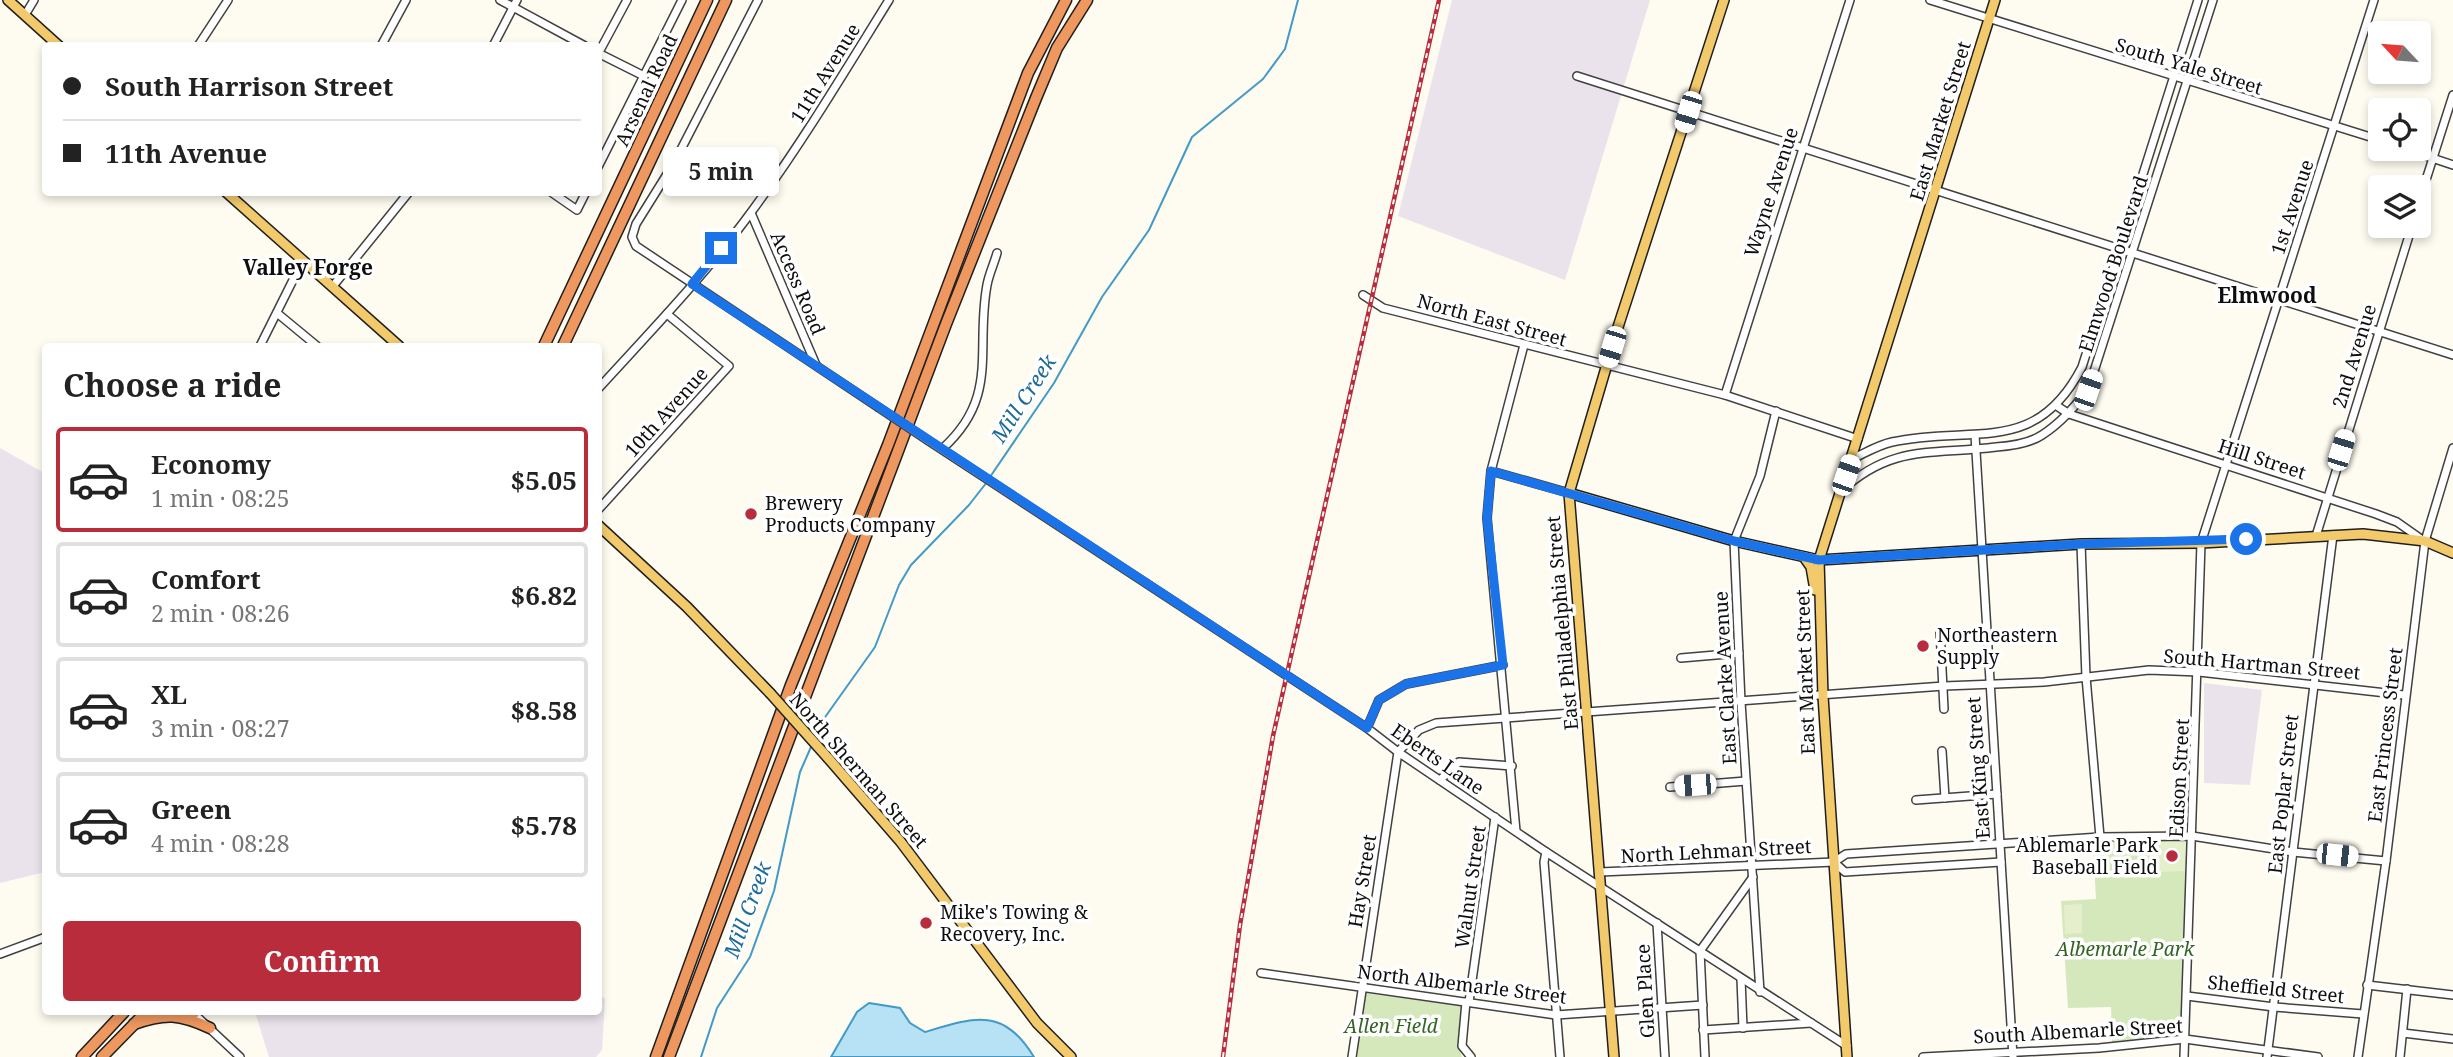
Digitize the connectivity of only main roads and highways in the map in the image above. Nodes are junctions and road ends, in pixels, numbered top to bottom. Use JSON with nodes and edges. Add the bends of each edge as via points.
{"nodes":[{"id":1,"x":8,"y":0,"type":"edge"},
{"id":2,"x":707,"y":0,"type":"edge"},
{"id":3,"x":726,"y":0,"type":"edge"},
{"id":4,"x":1066,"y":0,"type":"edge"},
{"id":5,"x":1087,"y":0,"type":"edge"},
{"id":6,"x":1724,"y":0,"type":"edge"},
{"id":7,"x":1996,"y":0,"type":"edge"},
{"id":8,"x":54,"y":42,"type":"edge"},
{"id":9,"x":231,"y":196,"type":"edge"},
{"id":10,"x":396,"y":343,"type":"edge"},
{"id":11,"x":545,"y":343,"type":"edge"},
{"id":12,"x":564,"y":343,"type":"edge"},
{"id":13,"x":1569,"y":493,"type":"junction"},
{"id":14,"x":602,"y":529,"type":"edge"},
{"id":15,"x":2453,"y":553,"type":"edge"},
{"id":16,"x":1804,"y":557,"type":"junction"},
{"id":17,"x":1819,"y":560,"type":"junction"},
{"id":18,"x":1819,"y":619,"type":"junction"},
{"id":19,"x":119,"y":1015,"type":"edge"},
{"id":20,"x":143,"y":1015,"type":"edge"},
{"id":21,"x":134,"y":1024,"type":"junction"},
{"id":22,"x":210,"y":1028,"type":"road end"},
{"id":23,"x":82,"y":1057,"type":"edge"},
{"id":24,"x":102,"y":1057,"type":"edge"},
{"id":25,"x":656,"y":1057,"type":"edge"},
{"id":26,"x":669,"y":1057,"type":"edge"},
{"id":27,"x":1071,"y":1057,"type":"edge"},
{"id":28,"x":1614,"y":1057,"type":"edge"},
{"id":29,"x":1847,"y":1057,"type":"edge"}],
"edges":[{"from":1,"to":8,"type":"main road"},
{"from":2,"to":11,"type":"highway","name":"Arsenal Road"},
{"from":3,"to":12,"type":"highway","name":"Arsenal Road"},
{"from":4,"to":25,"type":"highway","via":[[1028,73],[888,445],[791,685]]},
{"from":5,"to":26,"type":"highway","via":[[1057,48],[1035,98]]},
{"from":6,"to":13,"type":"main road","name":"East Philadelphia Street"},
{"from":7,"to":17,"type":"main road","name":"East Market Street"},
{"from":9,"to":10,"type":"main road"},
{"from":13,"to":16,"type":"main road"},
{"from":13,"to":28,"type":"main road","name":"East Philadelphia Street"},
{"from":14,"to":27,"type":"main road","name":"North Sherman Street","bridge":true,"via":[[702,621],[828,758],[900,841],[1037,1023]]},
{"from":15,"to":17,"type":"main road","name":"Hill Street","via":[[2425,541],[2374,534],[2081,544]]},
{"from":16,"to":17,"type":"main road"},
{"from":16,"to":18,"type":"main road","via":[[1811,567]]},
{"from":17,"to":18,"type":"main road","name":"East Market Street"},
{"from":18,"to":29,"type":"main road","name":"East Market Street"},
{"from":19,"to":23,"type":"highway"},
{"from":20,"to":21,"type":"highway"},
{"from":21,"to":22,"type":"highway","via":[[173,1015]]},
{"from":21,"to":24,"type":"highway"}]}
